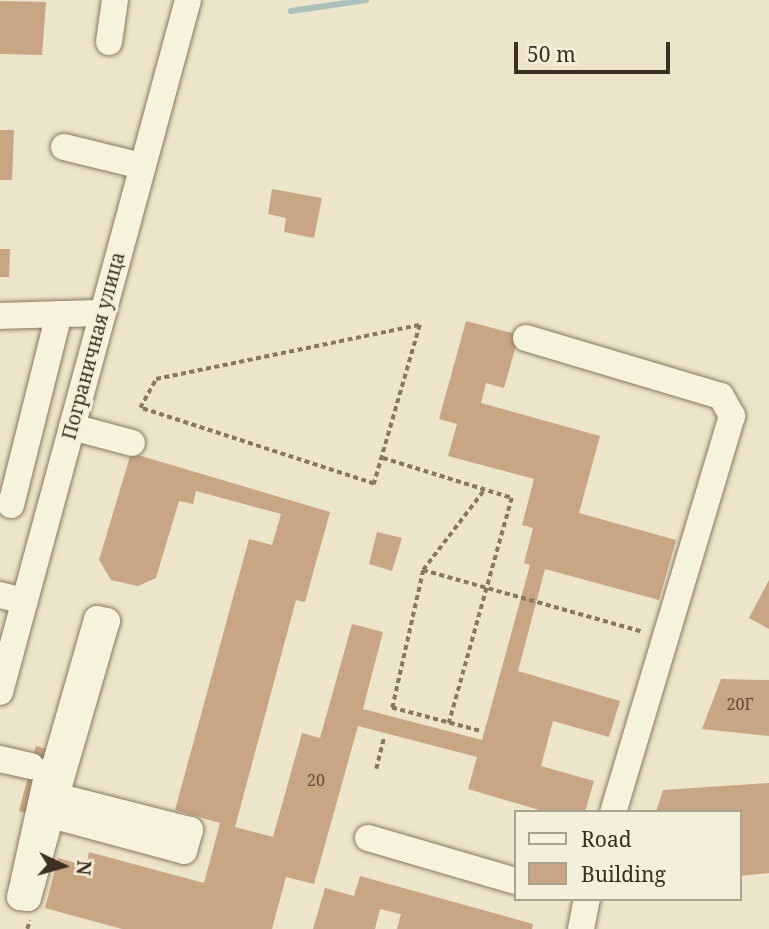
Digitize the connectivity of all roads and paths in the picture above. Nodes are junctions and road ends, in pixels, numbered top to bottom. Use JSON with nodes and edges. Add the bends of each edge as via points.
{"nodes":[{"id":1,"x":115,"y":0,"type":"edge"},
{"id":2,"x":188,"y":0,"type":"edge"},
{"id":3,"x":109,"y":42,"type":"dead end"},
{"id":4,"x":64,"y":147,"type":"dead end"},
{"id":5,"x":142,"y":166,"type":"junction"},
{"id":6,"x":103,"y":313,"type":"junction"},
{"id":7,"x":59,"y":314,"type":"junction"},
{"id":8,"x":0,"y":317,"type":"edge"},
{"id":9,"x":526,"y":338,"type":"dead end"},
{"id":10,"x":72,"y":426,"type":"junction"},
{"id":11,"x":132,"y":443,"type":"dead end"},
{"id":12,"x":382,"y":458,"type":"junction"},
{"id":13,"x":485,"y":489,"type":"junction"},
{"id":14,"x":11,"y":505,"type":"dead end"},
{"id":15,"x":423,"y":570,"type":"junction"},
{"id":16,"x":486,"y":587,"type":"junction"},
{"id":17,"x":12,"y":598,"type":"edge"},
{"id":18,"x":666,"y":638,"type":"junction"},
{"id":19,"x":0,"y":692,"type":"edge"},
{"id":20,"x":449,"y":723,"type":"junction"},
{"id":21,"x":479,"y":731,"type":"dead end"},
{"id":22,"x":384,"y":738,"type":"dead end"},
{"id":23,"x":0,"y":759,"type":"edge"},
{"id":24,"x":44,"y":769,"type":"junction"},
{"id":25,"x":376,"y":769,"type":"dead end"},
{"id":26,"x":614,"y":810,"type":"edge"},
{"id":27,"x":368,"y":838,"type":"dead end"},
{"id":28,"x":514,"y":881,"type":"edge"},
{"id":29,"x":583,"y":901,"type":"edge"},
{"id":30,"x":33,"y":908,"type":"dead end"},
{"id":31,"x":27,"y":929,"type":"edge"},
{"id":32,"x":581,"y":929,"type":"edge"}],
"edges":[{"from":1,"to":3,"type":"street"},
{"from":2,"to":5,"type":"street","name":"Пограничная улица"},
{"from":4,"to":5,"type":"street"},
{"from":5,"to":6,"type":"street","name":"Пограничная улица"},
{"from":6,"to":7,"type":"street"},
{"from":6,"to":10,"type":"street","name":"Пограничная улица"},
{"from":7,"to":8,"type":"street"},
{"from":7,"to":14,"type":"street"},
{"from":9,"to":18,"type":"street","via":[[721,396],[733,416]]},
{"from":10,"to":11,"type":"street"},
{"from":10,"to":17,"type":"street","name":"Пограничная улица"},
{"from":12,"to":12,"type":"path","via":[[374,484],[140,408],[156,379],[420,325]]},
{"from":12,"to":13,"type":"path"},
{"from":13,"to":15,"type":"path"},
{"from":13,"to":16,"type":"path","via":[[512,498]]},
{"from":15,"to":16,"type":"path"},
{"from":15,"to":20,"type":"path","via":[[392,708]]},
{"from":16,"to":18,"type":"path"},
{"from":16,"to":20,"type":"path"},
{"from":17,"to":19,"type":"street","name":"Пограничная улица"},
{"from":18,"to":26,"type":"street"},
{"from":20,"to":21,"type":"path"},
{"from":22,"to":25,"type":"path"},
{"from":23,"to":24,"type":"street"},
{"from":24,"to":24,"type":"street","via":[[20,897],[28,898],[51,816],[184,852],[190,830],[57,796],[107,621],[97,619]]},
{"from":27,"to":28,"type":"street"},
{"from":29,"to":32,"type":"street"},
{"from":30,"to":31,"type":"path"}]}
